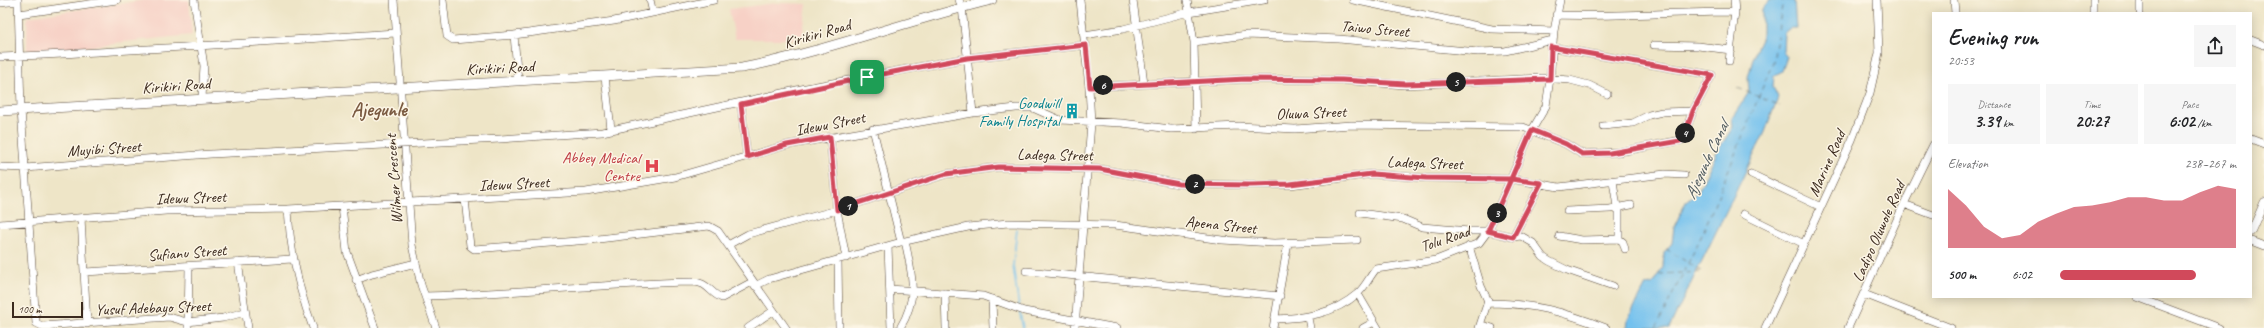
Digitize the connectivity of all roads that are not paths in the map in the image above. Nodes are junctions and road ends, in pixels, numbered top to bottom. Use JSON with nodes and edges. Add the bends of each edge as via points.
{"nodes":[{"id":1,"x":18,"y":0,"type":"edge"},
{"id":2,"x":117,"y":0,"type":"edge"},
{"id":3,"x":194,"y":0,"type":"edge"},
{"id":4,"x":394,"y":0,"type":"edge"},
{"id":5,"x":444,"y":0,"type":"edge"},
{"id":6,"x":650,"y":0,"type":"edge"},
{"id":7,"x":714,"y":0,"type":"edge"},
{"id":8,"x":992,"y":0,"type":"edge"},
{"id":9,"x":1080,"y":0,"type":"edge"},
{"id":10,"x":1133,"y":0,"type":"edge"},
{"id":11,"x":1187,"y":0,"type":"edge"},
{"id":12,"x":1264,"y":0,"type":"edge"},
{"id":13,"x":1353,"y":0,"type":"edge"},
{"id":14,"x":1560,"y":0,"type":"edge"},
{"id":15,"x":1734,"y":0,"type":"edge"},
{"id":16,"x":1877,"y":0,"type":"edge"},
{"id":17,"x":1954,"y":0,"type":"edge"},
{"id":18,"x":2093,"y":0,"type":"edge"},
{"id":19,"x":2140,"y":0,"type":"edge"},
{"id":20,"x":0,"y":3,"type":"edge"},
{"id":21,"x":961,"y":4,"type":"edge"},
{"id":22,"x":1189,"y":12,"type":"junction"},
{"id":23,"x":1736,"y":12,"type":"junction"},
{"id":24,"x":1955,"y":12,"type":"edge"},
{"id":25,"x":2093,"y":12,"type":"edge"},
{"id":26,"x":2140,"y":12,"type":"edge"},
{"id":27,"x":653,"y":13,"type":"junction"},
{"id":28,"x":18,"y":14,"type":"junction"},
{"id":29,"x":1556,"y":15,"type":"junction"},
{"id":30,"x":1138,"y":25,"type":"junction"},
{"id":31,"x":1554,"y":31,"type":"junction"},
{"id":32,"x":396,"y":33,"type":"junction"},
{"id":33,"x":514,"y":35,"type":"junction"},
{"id":34,"x":1084,"y":35,"type":"junction"},
{"id":35,"x":2252,"y":40,"type":"edge"},
{"id":36,"x":1194,"y":42,"type":"junction"},
{"id":37,"x":1552,"y":44,"type":"junction"},
{"id":38,"x":200,"y":45,"type":"junction"},
{"id":39,"x":1086,"y":45,"type":"junction"},
{"id":40,"x":1654,"y":45,"type":"dead end"},
{"id":41,"x":2264,"y":45,"type":"edge"},
{"id":42,"x":1731,"y":50,"type":"junction"},
{"id":43,"x":19,"y":56,"type":"junction"},
{"id":44,"x":0,"y":57,"type":"edge"},
{"id":45,"x":967,"y":58,"type":"junction"},
{"id":46,"x":1729,"y":61,"type":"dead end"},
{"id":47,"x":605,"y":77,"type":"junction"},
{"id":48,"x":1550,"y":79,"type":"junction"},
{"id":49,"x":518,"y":80,"type":"junction"},
{"id":50,"x":1196,"y":82,"type":"junction"},
{"id":51,"x":1144,"y":83,"type":"junction"},
{"id":52,"x":1090,"y":87,"type":"junction"},
{"id":53,"x":399,"y":88,"type":"junction"},
{"id":54,"x":1607,"y":94,"type":"dead end"},
{"id":55,"x":202,"y":98,"type":"junction"},
{"id":56,"x":741,"y":104,"type":"junction"},
{"id":57,"x":21,"y":110,"type":"junction"},
{"id":58,"x":0,"y":111,"type":"edge"},
{"id":59,"x":1693,"y":111,"type":"junction"},
{"id":60,"x":973,"y":112,"type":"junction"},
{"id":61,"x":1091,"y":123,"type":"junction"},
{"id":62,"x":1603,"y":126,"type":"dead end"},
{"id":63,"x":612,"y":129,"type":"junction"},
{"id":64,"x":873,"y":129,"type":"junction"},
{"id":65,"x":1196,"y":129,"type":"junction"},
{"id":66,"x":1532,"y":130,"type":"junction"},
{"id":67,"x":830,"y":137,"type":"junction"},
{"id":68,"x":2252,"y":139,"type":"edge"},
{"id":69,"x":406,"y":144,"type":"junction"},
{"id":70,"x":2264,"y":144,"type":"edge"},
{"id":71,"x":1932,"y":147,"type":"edge"},
{"id":72,"x":747,"y":157,"type":"junction"},
{"id":73,"x":0,"y":167,"type":"edge"},
{"id":74,"x":25,"y":168,"type":"junction"},
{"id":75,"x":1086,"y":169,"type":"junction"},
{"id":76,"x":1751,"y":174,"type":"dead end"},
{"id":77,"x":1684,"y":175,"type":"dead end"},
{"id":78,"x":1511,"y":179,"type":"junction"},
{"id":79,"x":1613,"y":181,"type":"junction"},
{"id":80,"x":1541,"y":183,"type":"junction"},
{"id":81,"x":890,"y":191,"type":"junction"},
{"id":82,"x":466,"y":199,"type":"junction"},
{"id":83,"x":2264,"y":202,"type":"edge"},
{"id":84,"x":408,"y":203,"type":"junction"},
{"id":85,"x":1904,"y":204,"type":"junction"},
{"id":86,"x":1631,"y":205,"type":"dead end"},
{"id":87,"x":342,"y":206,"type":"junction"},
{"id":88,"x":1618,"y":207,"type":"junction"},
{"id":89,"x":1821,"y":207,"type":"junction"},
{"id":90,"x":288,"y":209,"type":"junction"},
{"id":91,"x":837,"y":210,"type":"junction"},
{"id":92,"x":1567,"y":211,"type":"dead end"},
{"id":93,"x":1360,"y":213,"type":"dead end"},
{"id":94,"x":1743,"y":214,"type":"dead end"},
{"id":95,"x":1932,"y":216,"type":"edge"},
{"id":96,"x":81,"y":218,"type":"junction"},
{"id":97,"x":29,"y":222,"type":"junction"},
{"id":98,"x":1083,"y":223,"type":"junction"},
{"id":99,"x":0,"y":224,"type":"edge"},
{"id":100,"x":2252,"y":230,"type":"edge"},
{"id":101,"x":1488,"y":231,"type":"junction"},
{"id":102,"x":1559,"y":236,"type":"dead end"},
{"id":103,"x":1513,"y":237,"type":"junction"},
{"id":104,"x":1619,"y":239,"type":"junction"},
{"id":105,"x":1357,"y":240,"type":"dead end"},
{"id":106,"x":2252,"y":241,"type":"edge"},
{"id":107,"x":903,"y":242,"type":"junction"},
{"id":108,"x":1288,"y":243,"type":"junction"},
{"id":109,"x":1804,"y":244,"type":"junction"},
{"id":110,"x":728,"y":245,"type":"junction"},
{"id":111,"x":888,"y":246,"type":"junction"},
{"id":112,"x":1469,"y":246,"type":"junction"},
{"id":113,"x":2264,"y":246,"type":"edge"},
{"id":114,"x":1626,"y":249,"type":"dead end"},
{"id":115,"x":846,"y":258,"type":"junction"},
{"id":116,"x":292,"y":259,"type":"junction"},
{"id":117,"x":838,"y":261,"type":"junction"},
{"id":118,"x":238,"y":262,"type":"junction"},
{"id":119,"x":416,"y":263,"type":"junction"},
{"id":120,"x":189,"y":267,"type":"junction"},
{"id":121,"x":1026,"y":271,"type":"dead end"},
{"id":122,"x":84,"y":272,"type":"junction"},
{"id":123,"x":1080,"y":276,"type":"junction"},
{"id":124,"x":356,"y":280,"type":"junction"},
{"id":125,"x":754,"y":284,"type":"junction"},
{"id":126,"x":1613,"y":286,"type":"dead end"},
{"id":127,"x":890,"y":289,"type":"junction"},
{"id":128,"x":914,"y":290,"type":"junction"},
{"id":129,"x":945,"y":293,"type":"junction"},
{"id":130,"x":1358,"y":294,"type":"junction"},
{"id":131,"x":1864,"y":294,"type":"junction"},
{"id":132,"x":425,"y":296,"type":"junction"},
{"id":133,"x":1280,"y":296,"type":"junction"},
{"id":134,"x":992,"y":298,"type":"junction"},
{"id":135,"x":2140,"y":298,"type":"edge"},
{"id":136,"x":1488,"y":303,"type":"junction"},
{"id":137,"x":773,"y":311,"type":"junction"},
{"id":138,"x":245,"y":312,"type":"junction"},
{"id":139,"x":1308,"y":318,"type":"junction"},
{"id":140,"x":1276,"y":319,"type":"junction"},
{"id":141,"x":87,"y":324,"type":"junction"},
{"id":142,"x":188,"y":325,"type":"edge"},
{"id":143,"x":1075,"y":325,"type":"edge"},
{"id":144,"x":1376,"y":325,"type":"edge"},
{"id":145,"x":1480,"y":326,"type":"edge"},
{"id":146,"x":248,"y":328,"type":"edge"},
{"id":147,"x":313,"y":328,"type":"edge"},
{"id":148,"x":375,"y":328,"type":"edge"},
{"id":149,"x":436,"y":328,"type":"edge"},
{"id":150,"x":748,"y":328,"type":"edge"},
{"id":151,"x":786,"y":328,"type":"edge"},
{"id":152,"x":839,"y":328,"type":"edge"},
{"id":153,"x":890,"y":328,"type":"edge"},
{"id":154,"x":900,"y":328,"type":"edge"},
{"id":155,"x":946,"y":328,"type":"edge"},
{"id":156,"x":993,"y":328,"type":"edge"},
{"id":157,"x":1117,"y":328,"type":"edge"},
{"id":158,"x":1273,"y":328,"type":"edge"},
{"id":159,"x":1310,"y":328,"type":"edge"},
{"id":160,"x":1363,"y":328,"type":"edge"},
{"id":161,"x":1492,"y":328,"type":"edge"},
{"id":162,"x":1606,"y":328,"type":"edge"},
{"id":163,"x":1765,"y":328,"type":"edge"},
{"id":164,"x":1848,"y":328,"type":"edge"},
{"id":165,"x":1951,"y":328,"type":"edge"},
{"id":166,"x":2219,"y":328,"type":"edge"}],
"edges":[{"from":1,"to":20,"type":"street"},
{"from":1,"to":28,"type":"street"},
{"from":2,"to":28,"type":"street"},
{"from":3,"to":38,"type":"street"},
{"from":4,"to":32,"type":"street","name":"Wilmer Crescent"},
{"from":5,"to":33,"type":"street","via":[[449,39]]},
{"from":6,"to":27,"type":"street"},
{"from":7,"to":27,"type":"street"},
{"from":8,"to":21,"type":"main road","name":"Kirikiri Road"},
{"from":9,"to":34,"type":"street"},
{"from":10,"to":30,"type":"street"},
{"from":11,"to":22,"type":"street"},
{"from":12,"to":22,"type":"street"},
{"from":13,"to":31,"type":"street","via":[[1492,29]]},
{"from":14,"to":29,"type":"street","name":"Tolu Road"},
{"from":15,"to":23,"type":"street"},
{"from":16,"to":89,"type":"street","name":"Marine Road","via":[[1879,53],[1870,94]]},
{"from":17,"to":24,"type":"street"},
{"from":18,"to":25,"type":"street"},
{"from":19,"to":26,"type":"street"},
{"from":21,"to":45,"type":"street"},
{"from":21,"to":47,"type":"main road","name":"Kirikiri Road","via":[[762,64],[720,70]]},
{"from":22,"to":30,"type":"street"},
{"from":22,"to":36,"type":"street"},
{"from":23,"to":29,"type":"street","via":[[1678,12],[1603,17]]},
{"from":23,"to":42,"type":"street"},
{"from":27,"to":33,"type":"street"},
{"from":28,"to":43,"type":"street"},
{"from":29,"to":31,"type":"street","name":"Tolu Road"},
{"from":30,"to":34,"type":"street"},
{"from":30,"to":51,"type":"street"},
{"from":31,"to":37,"type":"street","name":"Tolu Road"},
{"from":32,"to":38,"type":"street"},
{"from":32,"to":53,"type":"street","name":"Wilmer Crescent"},
{"from":33,"to":49,"type":"street"},
{"from":34,"to":39,"type":"street"},
{"from":35,"to":41,"type":"street"},
{"from":36,"to":37,"type":"street","name":"Taiwo Street","via":[[1247,35],[1339,39],[1478,52]]},
{"from":36,"to":50,"type":"street"},
{"from":37,"to":48,"type":"street","name":"Tolu Road"},
{"from":37,"to":59,"type":"street","via":[[1711,74]]},
{"from":38,"to":43,"type":"street","via":[[52,56]]},
{"from":38,"to":55,"type":"street","via":[[204,66]]},
{"from":39,"to":45,"type":"street","name":"Muyibi Street"},
{"from":39,"to":52,"type":"street"},
{"from":40,"to":42,"type":"street"},
{"from":42,"to":46,"type":"street"},
{"from":43,"to":44,"type":"street"},
{"from":43,"to":57,"type":"street"},
{"from":45,"to":56,"type":"street","name":"Muyibi Street","via":[[806,88]]},
{"from":45,"to":60,"type":"street"},
{"from":47,"to":49,"type":"main road","name":"Kirikiri Road"},
{"from":47,"to":63,"type":"street"},
{"from":48,"to":50,"type":"street","via":[[1405,84],[1246,79]]},
{"from":48,"to":54,"type":"street","via":[[1570,80],[1589,85]]},
{"from":48,"to":66,"type":"street","name":"Tolu Road","via":[[1546,106]]},
{"from":49,"to":53,"type":"main road","name":"Kirikiri Road"},
{"from":50,"to":51,"type":"street"},
{"from":50,"to":65,"type":"street"},
{"from":51,"to":52,"type":"street"},
{"from":52,"to":61,"type":"street"},
{"from":53,"to":55,"type":"main road","name":"Kirikiri Road"},
{"from":53,"to":69,"type":"street","name":"Wilmer Crescent"},
{"from":55,"to":57,"type":"main road","name":"Kirikiri Road"},
{"from":56,"to":63,"type":"street","name":"Muyibi Street"},
{"from":56,"to":72,"type":"street"},
{"from":57,"to":58,"type":"main road","name":"Kirikiri Road"},
{"from":57,"to":74,"type":"street"},
{"from":59,"to":62,"type":"street","via":[[1649,114],[1633,123]]},
{"from":59,"to":66,"type":"street","name":"Oluwa Street","via":[[1682,140],[1610,153],[1582,154],[1566,144]]},
{"from":60,"to":61,"type":"street","name":"Idewu Street","via":[[1033,108],[1052,118]]},
{"from":60,"to":64,"type":"street","name":"Idewu Street"},
{"from":61,"to":65,"type":"street","name":"Oluwa Street"},
{"from":61,"to":75,"type":"street"},
{"from":63,"to":69,"type":"street","name":"Muyibi Street","via":[[566,135]]},
{"from":64,"to":67,"type":"street","name":"Idewu Street"},
{"from":64,"to":81,"type":"street"},
{"from":65,"to":66,"type":"street","name":"Oluwa Street","via":[[1239,126],[1295,129],[1350,125],[1503,126]]},
{"from":66,"to":78,"type":"street","name":"Tolu Road"},
{"from":67,"to":72,"type":"street","name":"Idewu Street","via":[[787,145]]},
{"from":67,"to":91,"type":"street"},
{"from":68,"to":70,"type":"street"},
{"from":69,"to":74,"type":"street","name":"Muyibi Street","via":[[211,154]]},
{"from":69,"to":84,"type":"street","name":"Wilmer Crescent"},
{"from":71,"to":85,"type":"street","name":"Ladipo Oluwole Road"},
{"from":72,"to":82,"type":"street","name":"Idewu Street","via":[[650,183],[586,192]]},
{"from":73,"to":74,"type":"street","name":"Muyibi Street"},
{"from":74,"to":97,"type":"street"},
{"from":75,"to":78,"type":"street","name":"Ladega Street","via":[[1100,169],[1179,184],[1290,184],[1372,174],[1426,178]]},
{"from":75,"to":81,"type":"street","name":"Ladega Street","via":[[999,167],[946,174]]},
{"from":75,"to":98,"type":"street"},
{"from":76,"to":89,"type":"street"},
{"from":77,"to":79,"type":"street","name":"Ladega Street","via":[[1665,174]]},
{"from":78,"to":80,"type":"street","name":"Ladega Street"},
{"from":78,"to":101,"type":"street","name":"Tolu Road"},
{"from":79,"to":80,"type":"street","name":"Ladega Street","via":[[1559,187]]},
{"from":79,"to":88,"type":"street"},
{"from":80,"to":103,"type":"street"},
{"from":81,"to":91,"type":"street","name":"Ladega Street"},
{"from":81,"to":107,"type":"street"},
{"from":82,"to":84,"type":"street","name":"Idewu Street"},
{"from":82,"to":110,"type":"street","via":[[470,246],[474,249],[590,240],[704,226],[714,228]]},
{"from":83,"to":100,"type":"street"},
{"from":84,"to":87,"type":"street","name":"Idewu Street"},
{"from":84,"to":119,"type":"street","name":"Wilmer Crescent"},
{"from":85,"to":95,"type":"street"},
{"from":85,"to":131,"type":"street","name":"Ladipo Oluwole Road"},
{"from":86,"to":88,"type":"street"},
{"from":87,"to":90,"type":"street","name":"Idewu Street"},
{"from":87,"to":124,"type":"street","via":[[347,252]]},
{"from":88,"to":92,"type":"street"},
{"from":88,"to":104,"type":"street"},
{"from":89,"to":109,"type":"street","name":"Marine Road"},
{"from":90,"to":96,"type":"street","name":"Idewu Street","via":[[166,211]]},
{"from":90,"to":116,"type":"street"},
{"from":91,"to":110,"type":"street","name":"Ladega Street","via":[[748,234]]},
{"from":91,"to":115,"type":"street"},
{"from":93,"to":101,"type":"street","via":[[1403,219],[1422,227]]},
{"from":94,"to":109,"type":"street"},
{"from":96,"to":97,"type":"street","name":"Idewu Street"},
{"from":96,"to":122,"type":"street"},
{"from":97,"to":99,"type":"street","name":"Idewu Street"},
{"from":97,"to":141,"type":"street","name":"Yusuf Adebayo Street","via":[[32,281],[38,325]]},
{"from":98,"to":107,"type":"street","name":"Apena Street","via":[[1008,223],[968,227]]},
{"from":98,"to":108,"type":"street","name":"Apena Street","via":[[1222,240]]},
{"from":98,"to":123,"type":"street"},
{"from":101,"to":103,"type":"street"},
{"from":101,"to":112,"type":"street","name":"Tolu Road","via":[[1479,243]]},
{"from":102,"to":104,"type":"street","via":[[1582,240]]},
{"from":103,"to":126,"type":"street","via":[[1521,236],[1534,243],[1543,257],[1567,270]]},
{"from":104,"to":114,"type":"street"},
{"from":105,"to":108,"type":"street","name":"Apena Street"},
{"from":106,"to":113,"type":"street"},
{"from":107,"to":111,"type":"street","name":"Apena Street"},
{"from":107,"to":128,"type":"street"},
{"from":108,"to":133,"type":"street"},
{"from":109,"to":163,"type":"street","name":"Marine Road"},
{"from":110,"to":125,"type":"street"},
{"from":111,"to":115,"type":"street","name":"Apena Street"},
{"from":111,"to":127,"type":"street"},
{"from":112,"to":130,"type":"street","name":"Tolu Road","via":[[1436,260],[1376,269]]},
{"from":112,"to":136,"type":"street"},
{"from":115,"to":117,"type":"street","name":"Apena Street"},
{"from":116,"to":118,"type":"street","name":"Sufianu Street"},
{"from":116,"to":147,"type":"street","via":[[299,290]]},
{"from":117,"to":125,"type":"street","name":"Apena Street"},
{"from":117,"to":152,"type":"street"},
{"from":118,"to":120,"type":"street","name":"Sufianu Street"},
{"from":118,"to":138,"type":"street"},
{"from":119,"to":124,"type":"street"},
{"from":119,"to":132,"type":"street","name":"Wilmer Crescent"},
{"from":120,"to":122,"type":"street","name":"Sufianu Street"},
{"from":120,"to":142,"type":"street"},
{"from":121,"to":123,"type":"street"},
{"from":122,"to":141,"type":"street"},
{"from":123,"to":133,"type":"street"},
{"from":123,"to":143,"type":"street"},
{"from":124,"to":148,"type":"street"},
{"from":125,"to":132,"type":"street","name":"Apena Street","via":[[722,298],[705,284],[692,282],[612,284]]},
{"from":125,"to":137,"type":"street"},
{"from":127,"to":128,"type":"street"},
{"from":127,"to":153,"type":"street"},
{"from":128,"to":129,"type":"street"},
{"from":128,"to":154,"type":"street"},
{"from":129,"to":134,"type":"street"},
{"from":129,"to":155,"type":"street"},
{"from":130,"to":139,"type":"street","name":"Tolu Road","via":[[1330,310]]},
{"from":130,"to":144,"type":"street"},
{"from":131,"to":164,"type":"street","name":"Ladipo Oluwole Road"},
{"from":131,"to":165,"type":"street"},
{"from":132,"to":149,"type":"street","name":"Wilmer Crescent"},
{"from":133,"to":140,"type":"street"},
{"from":134,"to":143,"type":"street","via":[[1024,311]]},
{"from":134,"to":156,"type":"street"},
{"from":135,"to":166,"type":"street"},
{"from":136,"to":145,"type":"street"},
{"from":136,"to":162,"type":"street","via":[[1517,303],[1542,307]]},
{"from":137,"to":150,"type":"street"},
{"from":137,"to":151,"type":"street"},
{"from":138,"to":142,"type":"street","name":"Yusuf Adebayo Street"},
{"from":138,"to":146,"type":"street"},
{"from":139,"to":140,"type":"street","name":"Tolu Road"},
{"from":139,"to":159,"type":"street"},
{"from":140,"to":158,"type":"street"},
{"from":141,"to":142,"type":"street","name":"Yusuf Adebayo Street","via":[[169,317]]},
{"from":143,"to":157,"type":"street"},
{"from":144,"to":160,"type":"street"},
{"from":145,"to":161,"type":"street"}]}
